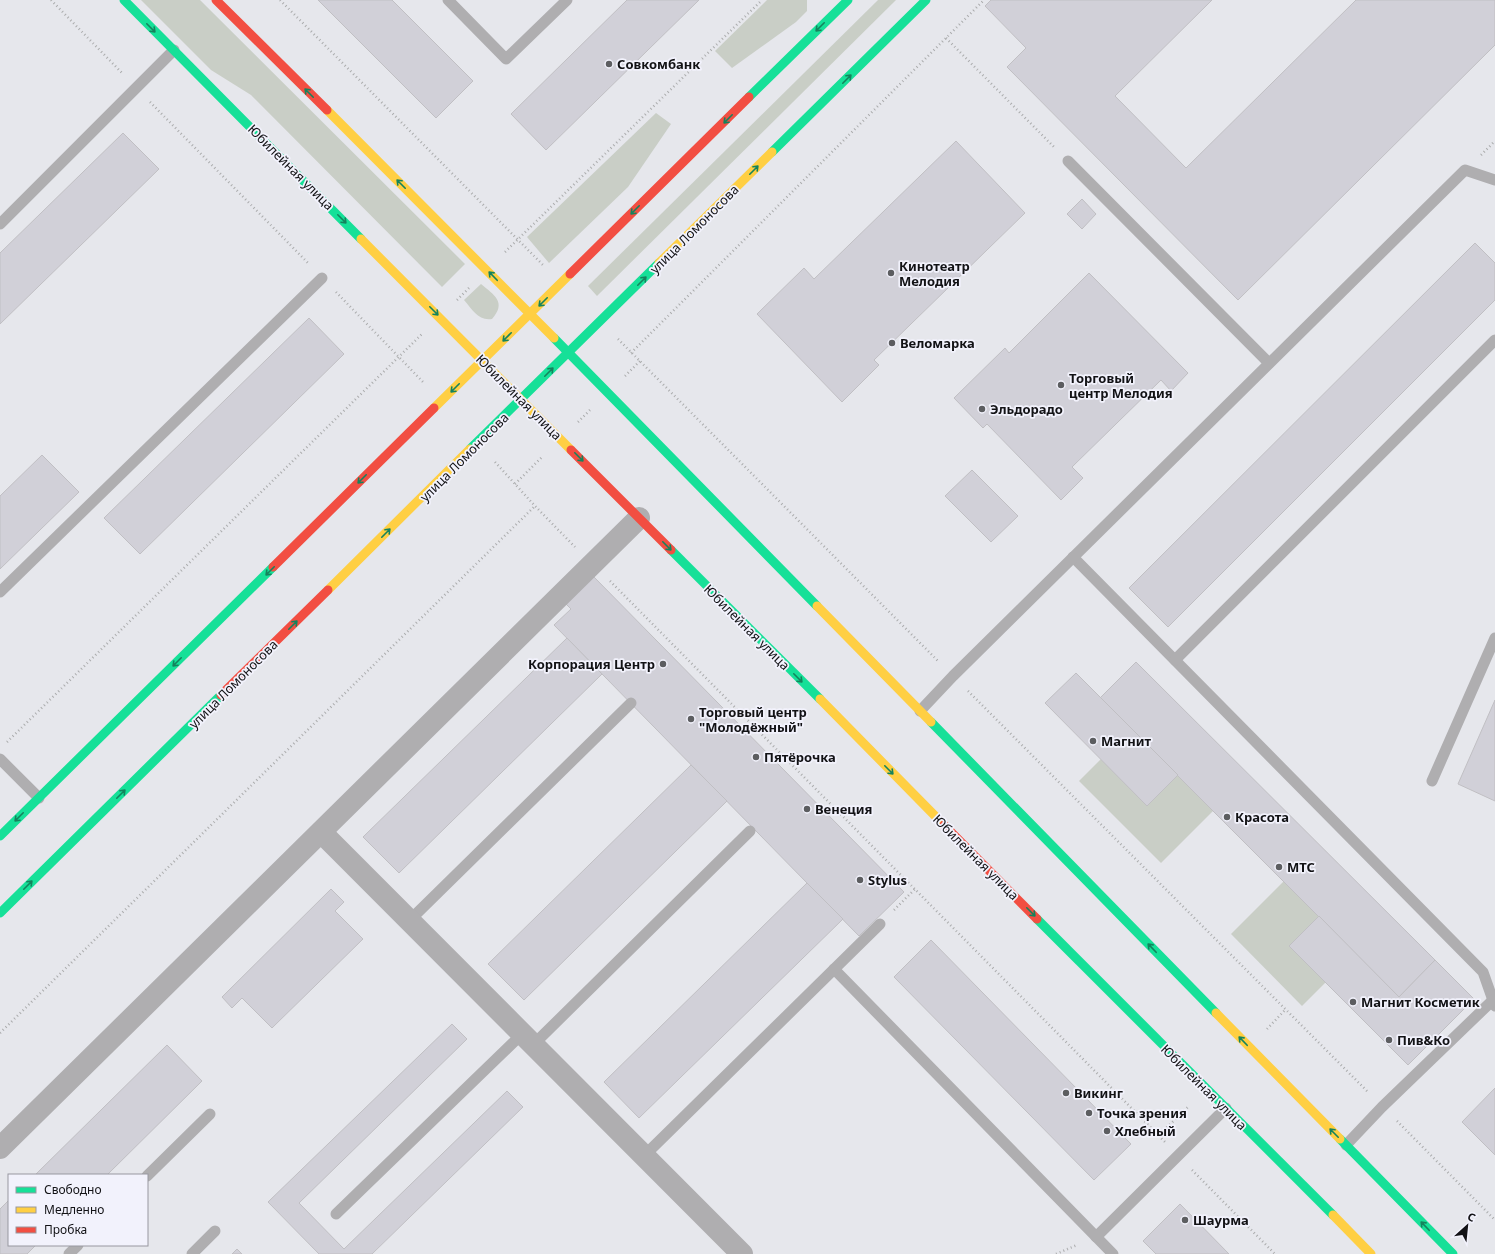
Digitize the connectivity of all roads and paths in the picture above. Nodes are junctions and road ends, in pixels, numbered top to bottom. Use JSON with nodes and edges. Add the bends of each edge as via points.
{"nodes":[{"id":1,"x":51,"y":0,"type":"edge"},
{"id":2,"x":124,"y":0,"type":"edge"},
{"id":3,"x":216,"y":0,"type":"edge"},
{"id":4,"x":280,"y":0,"type":"edge"},
{"id":5,"x":448,"y":0,"type":"edge"},
{"id":6,"x":567,"y":0,"type":"edge"},
{"id":7,"x":762,"y":0,"type":"edge"},
{"id":8,"x":828,"y":0,"type":"edge"},
{"id":9,"x":848,"y":0,"type":"edge"},
{"id":10,"x":926,"y":0,"type":"edge"},
{"id":11,"x":984,"y":0,"type":"edge"},
{"id":12,"x":838,"y":10,"type":"junction"},
{"id":13,"x":946,"y":38,"type":"junction"},
{"id":14,"x":174,"y":50,"type":"junction"},
{"id":15,"x":136,"y":88,"type":"junction"},
{"id":16,"x":1068,"y":161,"type":"joint"},
{"id":17,"x":1495,"y":180,"type":"edge"},
{"id":18,"x":0,"y":224,"type":"edge"},
{"id":19,"x":518,"y":240,"type":"junction"},
{"id":20,"x":487,"y":270,"type":"junction"},
{"id":21,"x":322,"y":278,"type":"junction"},
{"id":22,"x":561,"y":283,"type":"junction"},
{"id":23,"x":530,"y":314,"type":"junction"},
{"id":24,"x":439,"y":317,"type":"junction"},
{"id":25,"x":600,"y":322,"type":"junction"},
{"id":26,"x":1495,"y":340,"type":"edge"},
{"id":27,"x":569,"y":353,"type":"junction"},
{"id":28,"x":631,"y":353,"type":"junction"},
{"id":29,"x":399,"y":357,"type":"junction"},
{"id":30,"x":483,"y":361,"type":"junction"},
{"id":31,"x":1269,"y":363,"type":"junction"},
{"id":32,"x":522,"y":400,"type":"junction"},
{"id":33,"x":639,"y":518,"type":"junction"},
{"id":34,"x":1073,"y":557,"type":"junction"},
{"id":35,"x":592,"y":564,"type":"junction"},
{"id":36,"x":0,"y":592,"type":"edge"},
{"id":37,"x":1495,"y":638,"type":"edge"},
{"id":38,"x":1175,"y":660,"type":"junction"},
{"id":39,"x":953,"y":676,"type":"junction"},
{"id":40,"x":631,"y":703,"type":"dead end"},
{"id":41,"x":920,"y":711,"type":"junction"},
{"id":42,"x":6,"y":743,"type":"dead end"},
{"id":43,"x":0,"y":759,"type":"edge"},
{"id":44,"x":1432,"y":781,"type":"dead end"},
{"id":45,"x":39,"y":798,"type":"junction"},
{"id":46,"x":750,"y":831,"type":"dead end"},
{"id":47,"x":321,"y":832,"type":"junction"},
{"id":48,"x":0,"y":836,"type":"edge"},
{"id":49,"x":915,"y":889,"type":"junction"},
{"id":50,"x":0,"y":913,"type":"edge"},
{"id":51,"x":409,"y":921,"type":"junction"},
{"id":52,"x":880,"y":924,"type":"joint"},
{"id":53,"x":834,"y":969,"type":"junction"},
{"id":54,"x":1494,"y":1003,"type":"edge"},
{"id":55,"x":0,"y":1033,"type":"edge"},
{"id":56,"x":528,"y":1039,"type":"junction"},
{"id":57,"x":1382,"y":1107,"type":"junction"},
{"id":58,"x":1226,"y":1108,"type":"junction"},
{"id":59,"x":210,"y":1114,"type":"dead end"},
{"id":60,"x":1346,"y":1145,"type":"junction"},
{"id":61,"x":0,"y":1148,"type":"edge"},
{"id":62,"x":644,"y":1156,"type":"junction"},
{"id":63,"x":1178,"y":1156,"type":"junction"},
{"id":64,"x":148,"y":1175,"type":"edge"},
{"id":65,"x":336,"y":1214,"type":"dead end"},
{"id":66,"x":1495,"y":1220,"type":"edge"},
{"id":67,"x":215,"y":1231,"type":"dead end"},
{"id":68,"x":1096,"y":1237,"type":"junction"},
{"id":69,"x":77,"y":1246,"type":"edge"},
{"id":70,"x":69,"y":1254,"type":"edge"},
{"id":71,"x":192,"y":1254,"type":"edge"},
{"id":72,"x":742,"y":1254,"type":"edge"},
{"id":73,"x":1113,"y":1254,"type":"edge"},
{"id":74,"x":1275,"y":1254,"type":"edge"},
{"id":75,"x":1371,"y":1254,"type":"edge"},
{"id":76,"x":1453,"y":1254,"type":"edge"}],
"edges":[{"from":1,"to":15,"type":"path"},
{"from":2,"to":14,"type":"main road","name":"Юбилейная улица","one_way":true},
{"from":20,"to":3,"type":"main road","one_way":true},
{"from":4,"to":19,"type":"path"},
{"from":5,"to":6,"type":"lane","via":[[506,59]]},
{"from":7,"to":19,"type":"path"},
{"from":8,"to":12,"type":"lane"},
{"from":9,"to":12,"type":"main road"},
{"from":25,"to":10,"type":"main road","name":"улица Ломоносова","one_way":true},
{"from":11,"to":13,"type":"path"},
{"from":12,"to":22,"type":"main road","one_way":true},
{"from":13,"to":16,"type":"path"},
{"from":13,"to":28,"type":"path"},
{"from":14,"to":15,"type":"lane"},
{"from":14,"to":24,"type":"main road","name":"Юбилейная улица","one_way":true},
{"from":15,"to":18,"type":"lane"},
{"from":15,"to":21,"type":"path"},
{"from":16,"to":31,"type":"lane"},
{"from":17,"to":31,"type":"lane","via":[[1465,170]]},
{"from":19,"to":20,"type":"path"},
{"from":19,"to":22,"type":"path"},
{"from":23,"to":20,"type":"main road","one_way":true},
{"from":20,"to":24,"type":"path"},
{"from":21,"to":29,"type":"path"},
{"from":21,"to":36,"type":"lane"},
{"from":22,"to":23,"type":"main road","one_way":true},
{"from":23,"to":27,"type":"main road"},
{"from":23,"to":30,"type":"main road","one_way":true},
{"from":24,"to":29,"type":"path"},
{"from":24,"to":30,"type":"main road","name":"Юбилейная улица"},
{"from":25,"to":27,"type":"main road","name":"улица Ломоносова"},
{"from":25,"to":28,"type":"path"},
{"from":26,"to":38,"type":"lane"},
{"from":32,"to":27,"type":"main road","name":"улица Ломоносова","one_way":true},
{"from":27,"to":41,"type":"main road"},
{"from":28,"to":39,"type":"path"},
{"from":29,"to":42,"type":"path"},
{"from":30,"to":32,"type":"main road","name":"Юбилейная улица"},
{"from":30,"to":45,"type":"main road","one_way":true},
{"from":31,"to":34,"type":"lane"},
{"from":32,"to":33,"type":"main road","name":"Юбилейная улица","one_way":true},
{"from":50,"to":32,"type":"main road","name":"улица Ломоносова","one_way":true},
{"from":33,"to":35,"type":"street"},
{"from":33,"to":58,"type":"main road","name":"Юбилейная улица","one_way":true},
{"from":34,"to":38,"type":"lane"},
{"from":34,"to":39,"type":"lane"},
{"from":35,"to":47,"type":"street"},
{"from":35,"to":49,"type":"path"},
{"from":35,"to":55,"type":"path","via":[[535,506]]},
{"from":37,"to":44,"type":"lane"},
{"from":38,"to":54,"type":"lane","via":[[1483,972]]},
{"from":39,"to":41,"type":"lane"},
{"from":39,"to":57,"type":"path"},
{"from":40,"to":51,"type":"lane"},
{"from":60,"to":41,"type":"main road","one_way":true},
{"from":43,"to":45,"type":"lane"},
{"from":45,"to":48,"type":"main road","one_way":true},
{"from":46,"to":56,"type":"lane"},
{"from":47,"to":51,"type":"street"},
{"from":47,"to":61,"type":"street"},
{"from":49,"to":52,"type":"path"},
{"from":49,"to":63,"type":"path"},
{"from":51,"to":56,"type":"street"},
{"from":52,"to":53,"type":"lane"},
{"from":53,"to":62,"type":"lane"},
{"from":53,"to":68,"type":"lane"},
{"from":54,"to":57,"type":"lane"},
{"from":56,"to":62,"type":"street"},
{"from":56,"to":65,"type":"lane"},
{"from":57,"to":60,"type":"lane"},
{"from":57,"to":66,"type":"path"},
{"from":58,"to":63,"type":"lane"},
{"from":58,"to":75,"type":"main road","name":"Юбилейная улица"},
{"from":59,"to":64,"type":"lane"},
{"from":76,"to":60,"type":"main road","one_way":true},
{"from":62,"to":72,"type":"street"},
{"from":63,"to":68,"type":"lane"},
{"from":63,"to":74,"type":"path"},
{"from":67,"to":71,"type":"lane"},
{"from":68,"to":73,"type":"lane"},
{"from":69,"to":70,"type":"lane"}]}
